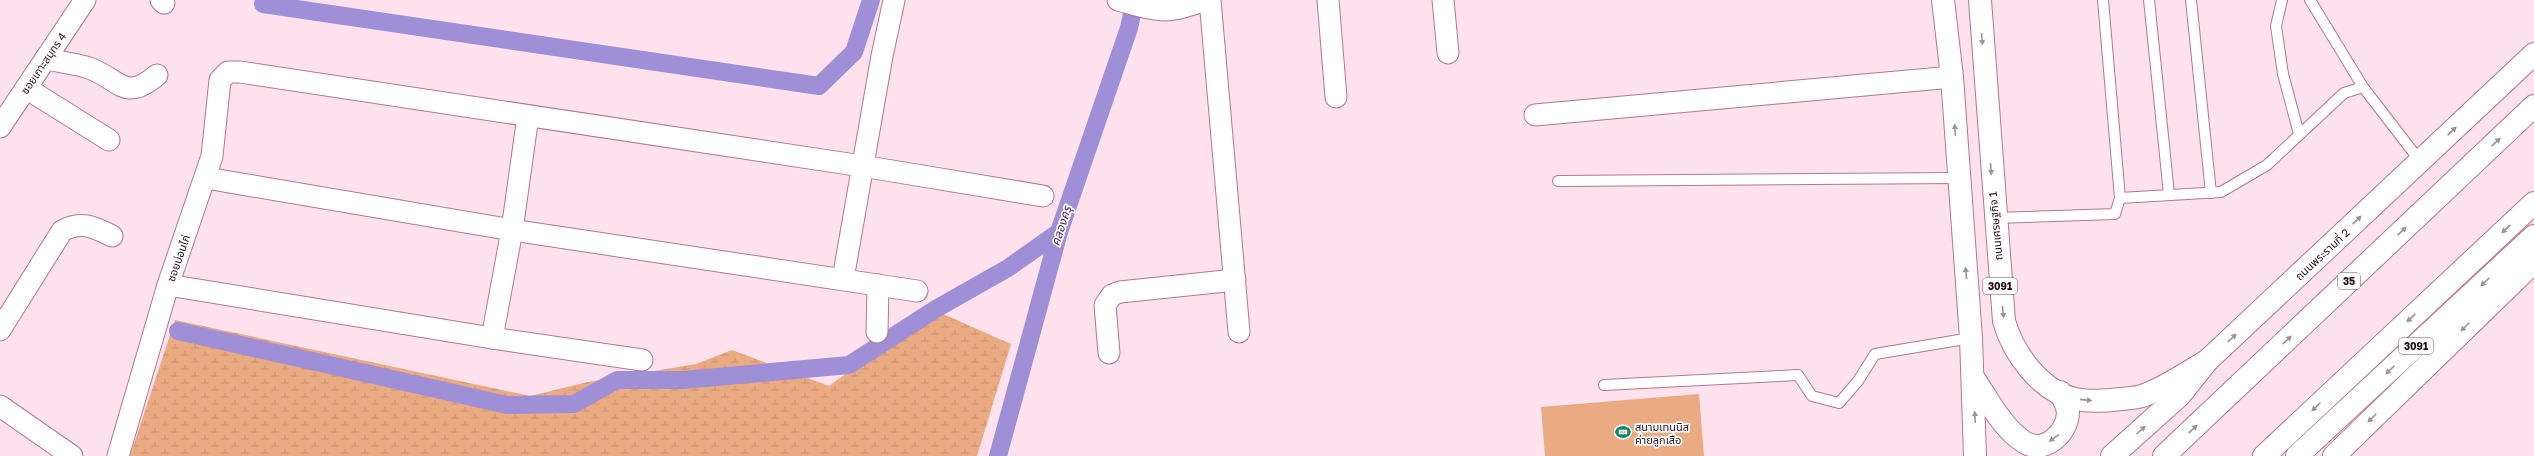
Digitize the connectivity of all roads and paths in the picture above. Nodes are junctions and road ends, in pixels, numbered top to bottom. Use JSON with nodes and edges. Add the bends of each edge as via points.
{"nodes":[{"id":1,"x":85,"y":0,"type":"edge"},
{"id":2,"x":894,"y":0,"type":"edge"},
{"id":3,"x":1120,"y":0,"type":"edge"},
{"id":4,"x":1204,"y":0,"type":"edge"},
{"id":5,"x":1210,"y":0,"type":"edge"},
{"id":6,"x":1328,"y":0,"type":"edge"},
{"id":7,"x":1443,"y":0,"type":"edge"},
{"id":8,"x":1943,"y":0,"type":"edge"},
{"id":9,"x":1980,"y":0,"type":"edge"},
{"id":10,"x":2103,"y":0,"type":"edge"},
{"id":11,"x":2150,"y":0,"type":"edge"},
{"id":12,"x":2191,"y":0,"type":"edge"},
{"id":13,"x":2282,"y":0,"type":"edge"},
{"id":14,"x":2310,"y":0,"type":"edge"},
{"id":15,"x":2534,"y":45,"type":"edge"},
{"id":16,"x":1448,"y":53,"type":"dead end"},
{"id":17,"x":2534,"y":54,"type":"edge"},
{"id":18,"x":46,"y":58,"type":"junction"},
{"id":19,"x":2518,"y":69,"type":"junction"},
{"id":20,"x":157,"y":75,"type":"dead end"},
{"id":21,"x":1952,"y":77,"type":"junction"},
{"id":22,"x":2363,"y":87,"type":"junction"},
{"id":23,"x":26,"y":88,"type":"junction"},
{"id":24,"x":1336,"y":97,"type":"dead end"},
{"id":25,"x":2534,"y":106,"type":"edge"},
{"id":26,"x":1535,"y":115,"type":"dead end"},
{"id":27,"x":528,"y":116,"type":"junction"},
{"id":28,"x":0,"y":126,"type":"edge"},
{"id":29,"x":2299,"y":134,"type":"junction"},
{"id":30,"x":109,"y":140,"type":"dead end"},
{"id":31,"x":2420,"y":161,"type":"junction"},
{"id":32,"x":862,"y":166,"type":"junction"},
{"id":33,"x":206,"y":178,"type":"junction"},
{"id":34,"x":1958,"y":178,"type":"junction"},
{"id":35,"x":1558,"y":181,"type":"dead end"},
{"id":36,"x":2211,"y":193,"type":"junction"},
{"id":37,"x":2169,"y":194,"type":"junction"},
{"id":38,"x":1043,"y":196,"type":"dead end"},
{"id":39,"x":2120,"y":198,"type":"junction"},
{"id":40,"x":2534,"y":203,"type":"edge"},
{"id":41,"x":1994,"y":218,"type":"junction"},
{"id":42,"x":512,"y":230,"type":"junction"},
{"id":43,"x":112,"y":236,"type":"dead end"},
{"id":44,"x":2534,"y":236,"type":"edge"},
{"id":45,"x":2534,"y":262,"type":"edge"},
{"id":46,"x":843,"y":279,"type":"junction"},
{"id":47,"x":1235,"y":280,"type":"junction"},
{"id":48,"x":168,"y":285,"type":"junction"},
{"id":49,"x":878,"y":285,"type":"junction"},
{"id":50,"x":917,"y":291,"type":"dead end"},
{"id":51,"x":0,"y":330,"type":"edge"},
{"id":52,"x":877,"y":332,"type":"dead end"},
{"id":53,"x":1239,"y":332,"type":"dead end"},
{"id":54,"x":492,"y":338,"type":"junction"},
{"id":55,"x":1971,"y":338,"type":"junction"},
{"id":56,"x":1109,"y":353,"type":"dead end"},
{"id":57,"x":642,"y":360,"type":"dead end"},
{"id":58,"x":2207,"y":362,"type":"junction"},
{"id":59,"x":1973,"y":377,"type":"junction"},
{"id":60,"x":1604,"y":385,"type":"dead end"},
{"id":61,"x":2060,"y":392,"type":"junction"},
{"id":62,"x":0,"y":406,"type":"edge"},
{"id":63,"x":72,"y":456,"type":"edge"},
{"id":64,"x":118,"y":456,"type":"edge"},
{"id":65,"x":1974,"y":456,"type":"edge"},
{"id":66,"x":2112,"y":456,"type":"edge"},
{"id":67,"x":2164,"y":456,"type":"edge"},
{"id":68,"x":2264,"y":456,"type":"edge"},
{"id":69,"x":2297,"y":456,"type":"edge"},
{"id":70,"x":2334,"y":456,"type":"edge"}],
"edges":[{"from":1,"to":18,"type":"street","name":"ซอยเกาะสมุทร 4"},
{"from":2,"to":32,"type":"street"},
{"from":3,"to":4,"type":"street","via":[[1156,11],[1175,10]]},
{"from":5,"to":47,"type":"street"},
{"from":6,"to":24,"type":"street"},
{"from":7,"to":16,"type":"street"},
{"from":8,"to":21,"type":"main road","number":"3091"},
{"from":9,"to":41,"type":"main road","name":"ถนนเศรษฐกิจ 1","number":"3091","one_way":true},
{"from":10,"to":39,"type":"lane"},
{"from":11,"to":37,"type":"lane"},
{"from":12,"to":36,"type":"lane"},
{"from":13,"to":29,"type":"lane","via":[[2276,26],[2283,74]]},
{"from":14,"to":22,"type":"lane"},
{"from":15,"to":19,"type":"main road"},
{"from":17,"to":19,"type":"main road","name":"ถนนพระรามที่ 2"},
{"from":18,"to":20,"type":"street","via":[[87,67],[128,88],[144,86]]},
{"from":18,"to":23,"type":"street","name":"ซอยเกาะสมุทร 4"},
{"from":31,"to":19,"type":"main road","name":"ถนนพระรามที่ 2","one_way":true},
{"from":21,"to":26,"type":"street"},
{"from":34,"to":21,"type":"main road","number":"3091","one_way":true},
{"from":22,"to":29,"type":"lane","via":[[2344,93]]},
{"from":22,"to":31,"type":"lane"},
{"from":23,"to":28,"type":"street","name":"ซอยเกาะสมุทร 4"},
{"from":23,"to":30,"type":"street"},
{"from":67,"to":25,"type":"main road","number":"35","one_way":true},
{"from":27,"to":32,"type":"street"},
{"from":27,"to":33,"type":"street","name":"ซอยบ่อนไก่","via":[[228,72],[220,80],[212,156]]},
{"from":27,"to":42,"type":"street"},
{"from":29,"to":36,"type":"lane","via":[[2267,165],[2222,192]]},
{"from":58,"to":31,"type":"main road","name":"ถนนพระรามที่ 2","one_way":true},
{"from":32,"to":38,"type":"street"},
{"from":32,"to":46,"type":"street"},
{"from":33,"to":42,"type":"street"},
{"from":33,"to":48,"type":"street","name":"ซอยบ่อนไก่"},
{"from":34,"to":35,"type":"lane"},
{"from":55,"to":34,"type":"main road","number":"3091","one_way":true},
{"from":36,"to":37,"type":"lane"},
{"from":37,"to":39,"type":"lane"},
{"from":39,"to":41,"type":"lane","via":[[2114,214]]},
{"from":40,"to":68,"type":"main road","one_way":true},
{"from":41,"to":61,"type":"main road","name":"ถนนเศรษฐกิจ 1","number":"3091","one_way":true,"via":[[2004,321],[2008,337],[2019,356],[2034,373]]},
{"from":42,"to":46,"type":"street"},
{"from":42,"to":54,"type":"street"},
{"from":43,"to":51,"type":"street","via":[[90,225],[71,225],[62,231]]},
{"from":44,"to":69,"type":"main road","number":"3091","one_way":true},
{"from":45,"to":70,"type":"main road","one_way":true},
{"from":46,"to":49,"type":"street"},
{"from":47,"to":53,"type":"street"},
{"from":47,"to":56,"type":"street","via":[[1120,292],[1112,295],[1105,305]]},
{"from":48,"to":54,"type":"street"},
{"from":48,"to":64,"type":"street","name":"ซอยบ่อนไก่"},
{"from":49,"to":50,"type":"street"},
{"from":49,"to":52,"type":"street"},
{"from":54,"to":57,"type":"street"},
{"from":55,"to":59,"type":"main road","number":"3091"},
{"from":55,"to":60,"type":"lane","via":[[1875,354],[1858,381],[1839,403],[1812,396],[1798,375]]},
{"from":61,"to":58,"type":"main road","name":"ถนนเศรษฐกิจ 1","number":"3091","one_way":true,"via":[[2074,399],[2102,402],[2142,396]]},
{"from":66,"to":58,"type":"main road","name":"ถนนพระรามที่ 2","one_way":true,"via":[[2180,396]]},
{"from":61,"to":59,"type":"main road","one_way":true,"via":[[2068,411],[2065,427],[2051,441],[2033,446],[2013,433]]},
{"from":65,"to":59,"type":"main road","number":"3091","one_way":true},
{"from":62,"to":63,"type":"street"}]}
